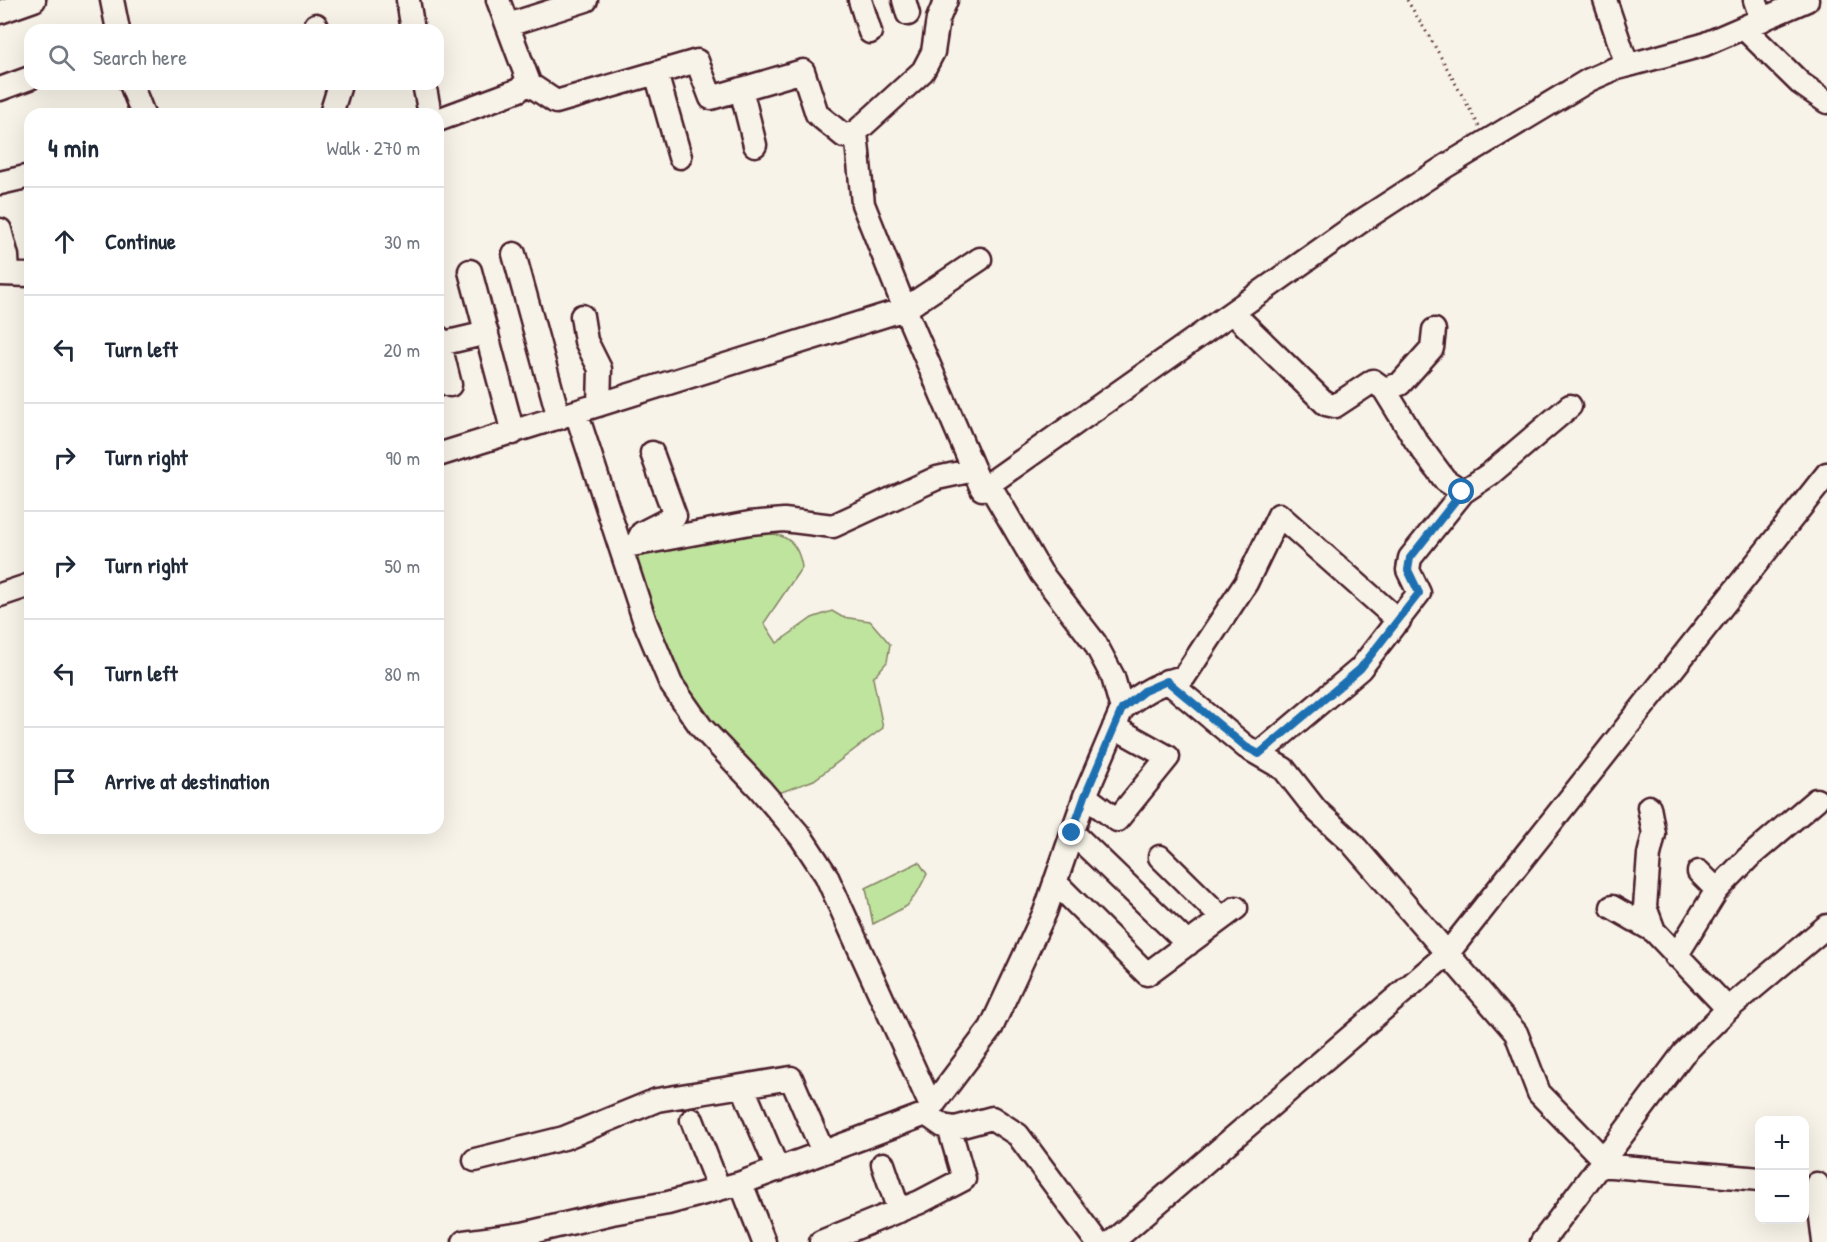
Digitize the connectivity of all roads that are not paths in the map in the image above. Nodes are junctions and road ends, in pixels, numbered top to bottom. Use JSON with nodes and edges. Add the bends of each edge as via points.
{"nodes":[{"id":1,"x":34,"y":0,"type":"edge"},
{"id":2,"x":112,"y":0,"type":"edge"},
{"id":3,"x":408,"y":0,"type":"edge"},
{"id":4,"x":498,"y":0,"type":"edge"},
{"id":5,"x":511,"y":0,"type":"edge"},
{"id":6,"x":586,"y":0,"type":"edge"},
{"id":7,"x":860,"y":0,"type":"edge"},
{"id":8,"x":946,"y":0,"type":"edge"},
{"id":9,"x":1605,"y":0,"type":"edge"},
{"id":10,"x":1807,"y":0,"type":"edge"},
{"id":11,"x":0,"y":12,"type":"edge"},
{"id":12,"x":1754,"y":16,"type":"edge"},
{"id":13,"x":117,"y":24,"type":"edge"},
{"id":14,"x":412,"y":24,"type":"edge"},
{"id":15,"x":513,"y":24,"type":"junction"},
{"id":16,"x":870,"y":32,"type":"dead end"},
{"id":17,"x":1627,"y":66,"type":"junction"},
{"id":18,"x":656,"y":73,"type":"junction"},
{"id":19,"x":24,"y":80,"type":"edge"},
{"id":20,"x":526,"y":82,"type":"junction"},
{"id":21,"x":0,"y":89,"type":"edge"},
{"id":22,"x":741,"y":89,"type":"junction"},
{"id":23,"x":133,"y":90,"type":"edge"},
{"id":24,"x":338,"y":90,"type":"edge"},
{"id":25,"x":425,"y":90,"type":"edge"},
{"id":26,"x":1827,"y":102,"type":"edge"},
{"id":27,"x":141,"y":108,"type":"edge"},
{"id":28,"x":333,"y":108,"type":"edge"},
{"id":29,"x":429,"y":108,"type":"edge"},
{"id":30,"x":444,"y":118,"type":"edge"},
{"id":31,"x":856,"y":132,"type":"junction"},
{"id":32,"x":755,"y":145,"type":"dead end"},
{"id":33,"x":680,"y":157,"type":"dead end"},
{"id":34,"x":24,"y":177,"type":"edge"},
{"id":35,"x":0,"y":183,"type":"edge"},
{"id":36,"x":0,"y":230,"type":"edge"},
{"id":37,"x":514,"y":254,"type":"dead end"},
{"id":38,"x":980,"y":259,"type":"dead end"},
{"id":39,"x":470,"y":271,"type":"dead end"},
{"id":40,"x":13,"y":274,"type":"edge"},
{"id":41,"x":905,"y":309,"type":"junction"},
{"id":42,"x":1233,"y":313,"type":"junction"},
{"id":43,"x":582,"y":316,"type":"dead end"},
{"id":44,"x":1434,"y":330,"type":"dead end"},
{"id":45,"x":487,"y":333,"type":"junction"},
{"id":46,"x":444,"y":339,"type":"edge"},
{"id":47,"x":444,"y":360,"type":"edge"},
{"id":48,"x":450,"y":384,"type":"dead end"},
{"id":49,"x":1384,"y":389,"type":"junction"},
{"id":50,"x":599,"y":405,"type":"junction"},
{"id":51,"x":1570,"y":406,"type":"dead end"},
{"id":52,"x":567,"y":415,"type":"junction"},
{"id":53,"x":513,"y":433,"type":"junction"},
{"id":54,"x":444,"y":453,"type":"edge"},
{"id":55,"x":652,"y":453,"type":"dead end"},
{"id":56,"x":981,"y":477,"type":"junction"},
{"id":57,"x":1826,"y":479,"type":"edge"},
{"id":58,"x":1462,"y":492,"type":"junction"},
{"id":59,"x":629,"y":545,"type":"junction"},
{"id":60,"x":24,"y":587,"type":"edge"},
{"id":61,"x":0,"y":595,"type":"edge"},
{"id":62,"x":1399,"y":621,"type":"junction"},
{"id":63,"x":1167,"y":681,"type":"junction"},
{"id":64,"x":1118,"y":718,"type":"junction"},
{"id":65,"x":1259,"y":754,"type":"junction"},
{"id":66,"x":1085,"y":796,"type":"junction"},
{"id":67,"x":1816,"y":800,"type":"dead end"},
{"id":68,"x":1649,"y":807,"type":"dead end"},
{"id":69,"x":1072,"y":833,"type":"junction"},
{"id":70,"x":1160,"y":857,"type":"dead end"},
{"id":71,"x":1699,"y":872,"type":"dead end"},
{"id":72,"x":1055,"y":882,"type":"junction"},
{"id":73,"x":1717,"y":890,"type":"junction"},
{"id":74,"x":1612,"y":907,"type":"dead end"},
{"id":75,"x":1827,"y":926,"type":"edge"},
{"id":76,"x":1654,"y":931,"type":"junction"},
{"id":77,"x":1188,"y":944,"type":"junction"},
{"id":78,"x":1447,"y":954,"type":"junction"},
{"id":79,"x":1676,"y":956,"type":"junction"},
{"id":80,"x":1728,"y":1009,"type":"junction"},
{"id":81,"x":747,"y":1097,"type":"dead end"},
{"id":82,"x":928,"y":1110,"type":"junction"},
{"id":83,"x":692,"y":1120,"type":"dead end"},
{"id":84,"x":949,"y":1127,"type":"junction"},
{"id":85,"x":823,"y":1152,"type":"junction"},
{"id":86,"x":475,"y":1160,"type":"dead end"},
{"id":87,"x":1602,"y":1163,"type":"junction"},
{"id":88,"x":883,"y":1164,"type":"dead end"},
{"id":89,"x":778,"y":1170,"type":"junction"},
{"id":90,"x":1755,"y":1178,"type":"edge"},
{"id":91,"x":741,"y":1183,"type":"junction"},
{"id":92,"x":1816,"y":1183,"type":"edge"},
{"id":93,"x":719,"y":1189,"type":"junction"},
{"id":94,"x":899,"y":1210,"type":"junction"},
{"id":95,"x":873,"y":1232,"type":"edge"},
{"id":96,"x":464,"y":1242,"type":"edge"},
{"id":97,"x":764,"y":1242,"type":"edge"},
{"id":98,"x":821,"y":1242,"type":"edge"},
{"id":99,"x":1096,"y":1242,"type":"edge"},
{"id":100,"x":1112,"y":1242,"type":"edge"},
{"id":101,"x":1542,"y":1242,"type":"edge"},
{"id":102,"x":1824,"y":1242,"type":"edge"}],
"edges":[{"from":1,"to":11,"type":"street"},
{"from":2,"to":13,"type":"street"},
{"from":3,"to":14,"type":"street"},
{"from":4,"to":15,"type":"street"},
{"from":5,"to":15,"type":"street"},
{"from":6,"to":15,"type":"street"},
{"from":7,"to":16,"type":"street"},
{"from":8,"to":31,"type":"street","via":[[938,19],[933,51],[923,71]]},
{"from":9,"to":17,"type":"street"},
{"from":10,"to":12,"type":"street"},
{"from":12,"to":17,"type":"street","via":[[1703,45]]},
{"from":12,"to":26,"type":"street","via":[[1800,83]]},
{"from":15,"to":20,"type":"street"},
{"from":17,"to":42,"type":"street","via":[[1589,80],[1487,141],[1360,222]]},
{"from":18,"to":20,"type":"street","via":[[556,102]]},
{"from":18,"to":22,"type":"street","via":[[697,62],[711,98]]},
{"from":18,"to":33,"type":"street"},
{"from":19,"to":21,"type":"street"},
{"from":20,"to":30,"type":"street","via":[[519,90]]},
{"from":22,"to":31,"type":"street","via":[[803,71],[817,114],[844,136]]},
{"from":22,"to":32,"type":"street"},
{"from":23,"to":27,"type":"street"},
{"from":24,"to":28,"type":"street"},
{"from":25,"to":29,"type":"street"},
{"from":31,"to":41,"type":"street","via":[[863,204]]},
{"from":34,"to":35,"type":"street"},
{"from":36,"to":40,"type":"street"},
{"from":37,"to":52,"type":"street"},
{"from":38,"to":41,"type":"street"},
{"from":39,"to":45,"type":"street"},
{"from":41,"to":50,"type":"street"},
{"from":41,"to":56,"type":"street"},
{"from":42,"to":49,"type":"street","via":[[1326,404],[1335,406],[1373,381]]},
{"from":42,"to":56,"type":"street"},
{"from":43,"to":50,"type":"street","via":[[586,341],[600,369]]},
{"from":44,"to":49,"type":"street","via":[[1432,348],[1400,384]]},
{"from":45,"to":46,"type":"street"},
{"from":45,"to":53,"type":"street"},
{"from":47,"to":48,"type":"street"},
{"from":49,"to":58,"type":"street","via":[[1445,480]]},
{"from":50,"to":52,"type":"street"},
{"from":51,"to":58,"type":"street","via":[[1490,474]]},
{"from":52,"to":53,"type":"street"},
{"from":52,"to":59,"type":"street"},
{"from":53,"to":54,"type":"street"},
{"from":55,"to":59,"type":"street","via":[[675,516],[642,533]]},
{"from":56,"to":59,"type":"street","via":[[936,478],[833,526],[784,519]]},
{"from":56,"to":64,"type":"street","via":[[1041,573],[1095,643],[1113,677]]},
{"from":57,"to":78,"type":"street"},
{"from":58,"to":62,"type":"street","via":[[1410,558],[1408,570],[1419,593]]},
{"from":59,"to":82,"type":"street","via":[[645,622],[671,684],[701,727],[801,837],[826,875]]},
{"from":60,"to":61,"type":"street"},
{"from":62,"to":63,"type":"street","via":[[1279,515],[1246,584],[1184,677]]},
{"from":62,"to":65,"type":"street","via":[[1360,669]]},
{"from":63,"to":64,"type":"street","via":[[1144,691]]},
{"from":63,"to":65,"type":"street"},
{"from":64,"to":66,"type":"street"},
{"from":64,"to":66,"type":"street","via":[[1168,756],[1117,819]]},
{"from":65,"to":78,"type":"street","via":[[1284,769]]},
{"from":66,"to":69,"type":"street"},
{"from":67,"to":73,"type":"street"},
{"from":68,"to":76,"type":"street","via":[[1654,834],[1645,907]]},
{"from":69,"to":72,"type":"street"},
{"from":69,"to":77,"type":"street"},
{"from":70,"to":77,"type":"street","via":[[1229,913]]},
{"from":71,"to":73,"type":"street"},
{"from":72,"to":77,"type":"street","via":[[1146,974]]},
{"from":72,"to":82,"type":"street","via":[[991,1028]]},
{"from":73,"to":79,"type":"street"},
{"from":74,"to":76,"type":"street"},
{"from":75,"to":80,"type":"street"},
{"from":76,"to":79,"type":"street"},
{"from":78,"to":87,"type":"street","via":[[1516,1033],[1539,1093]]},
{"from":78,"to":100,"type":"street"},
{"from":79,"to":80,"type":"street"},
{"from":80,"to":87,"type":"street","via":[[1683,1054]]},
{"from":81,"to":89,"type":"street"},
{"from":82,"to":84,"type":"street"},
{"from":82,"to":85,"type":"street"},
{"from":83,"to":93,"type":"street"},
{"from":84,"to":94,"type":"street","via":[[964,1179]]},
{"from":84,"to":99,"type":"street","via":[[992,1118],[1017,1135]]},
{"from":85,"to":86,"type":"street","via":[[791,1078],[657,1100],[564,1138]]},
{"from":85,"to":89,"type":"street"},
{"from":87,"to":90,"type":"street"},
{"from":87,"to":101,"type":"street"},
{"from":88,"to":94,"type":"street"},
{"from":89,"to":91,"type":"street"},
{"from":91,"to":93,"type":"street"},
{"from":91,"to":97,"type":"street"},
{"from":92,"to":102,"type":"street"},
{"from":93,"to":96,"type":"street","via":[[523,1234]]},
{"from":94,"to":95,"type":"street"},
{"from":95,"to":98,"type":"street"}]}
